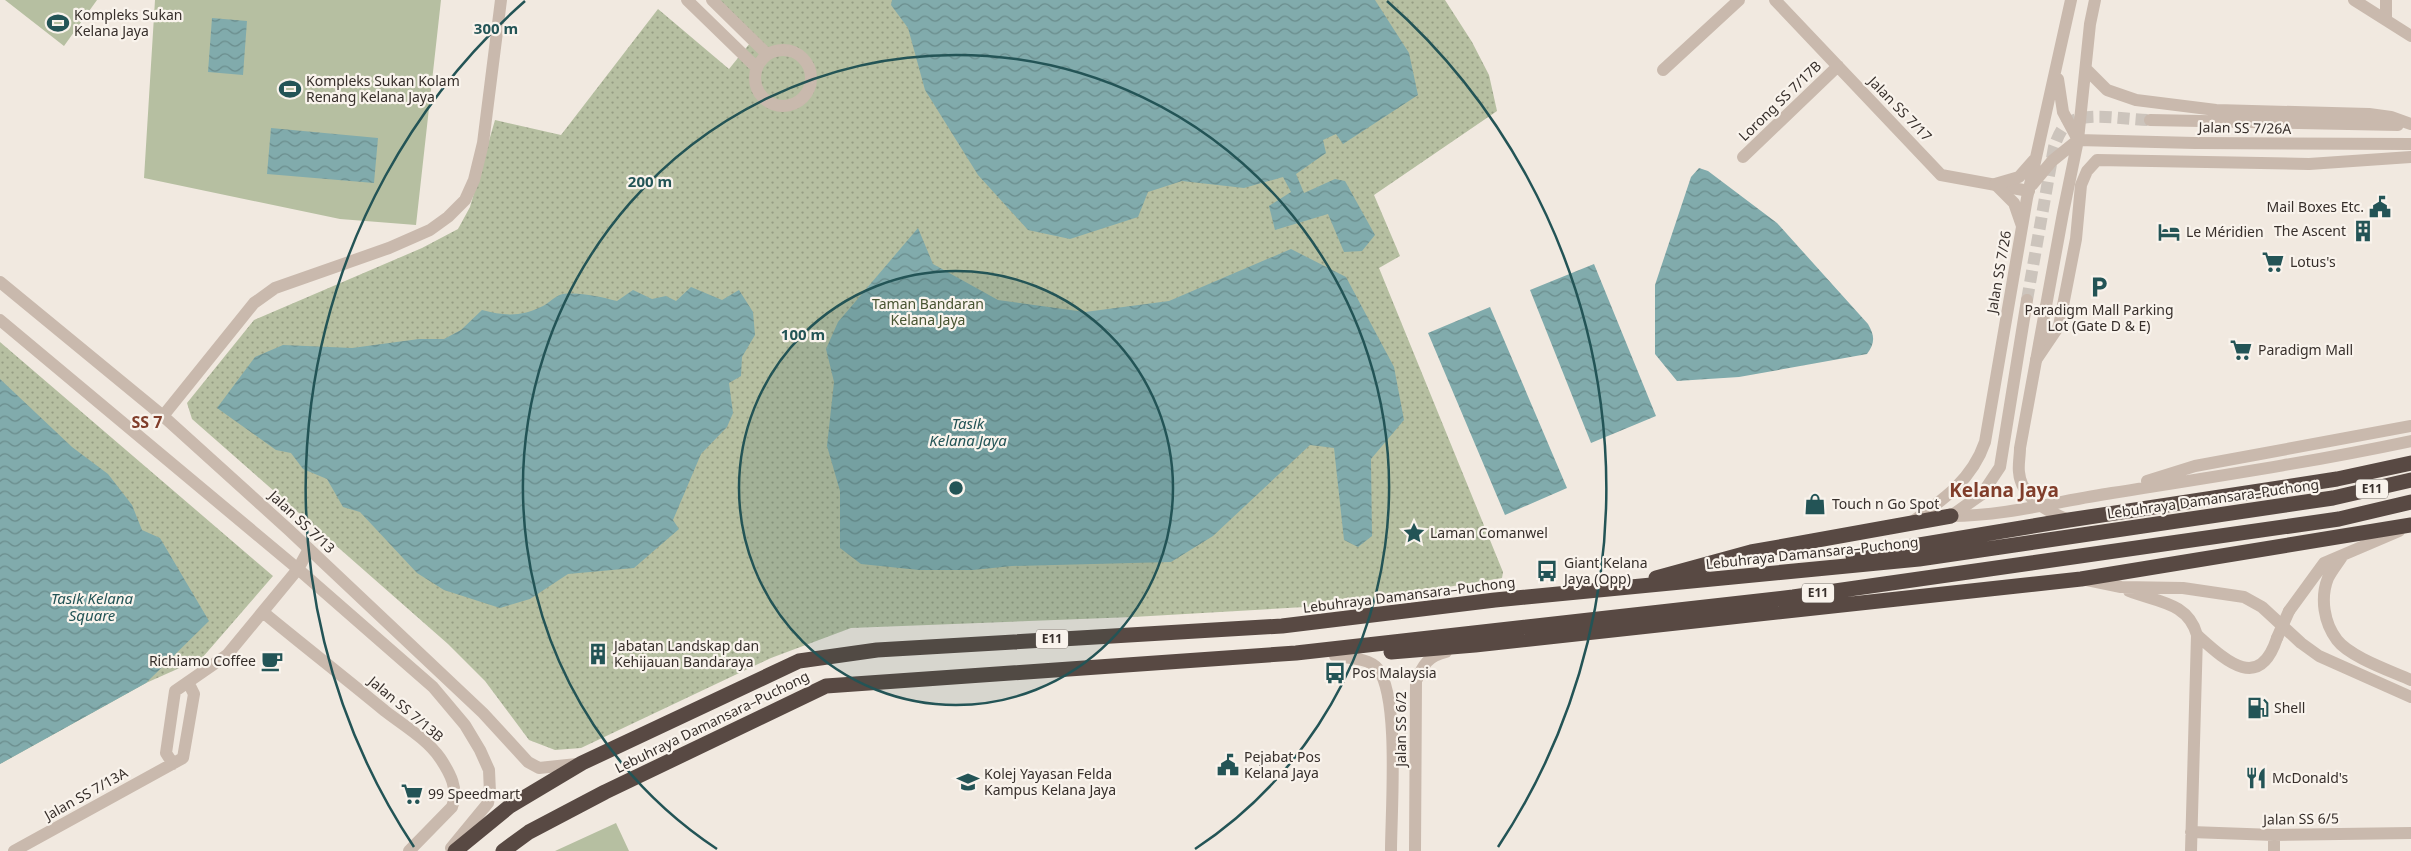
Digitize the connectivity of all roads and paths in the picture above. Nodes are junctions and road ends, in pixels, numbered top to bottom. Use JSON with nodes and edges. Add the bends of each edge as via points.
{"nodes":[{"id":1,"x":501,"y":0,"type":"edge"},
{"id":2,"x":687,"y":0,"type":"edge"},
{"id":3,"x":712,"y":0,"type":"edge"},
{"id":4,"x":1739,"y":0,"type":"edge"},
{"id":5,"x":1775,"y":0,"type":"edge"},
{"id":6,"x":2071,"y":0,"type":"edge"},
{"id":7,"x":2094,"y":0,"type":"edge"},
{"id":8,"x":2354,"y":0,"type":"edge"},
{"id":9,"x":2386,"y":0,"type":"edge"},
{"id":10,"x":2386,"y":20,"type":"junction"},
{"id":11,"x":2411,"y":36,"type":"edge"},
{"id":12,"x":767,"y":54,"type":"junction"},
{"id":13,"x":1838,"y":66,"type":"junction"},
{"id":14,"x":757,"y":68,"type":"junction"},
{"id":15,"x":2057,"y":69,"type":"junction"},
{"id":16,"x":1663,"y":70,"type":"dead end"},
{"id":17,"x":2086,"y":70,"type":"junction"},
{"id":18,"x":2150,"y":120,"type":"tunnel mouth"},
{"id":19,"x":2411,"y":125,"type":"edge"},
{"id":20,"x":2078,"y":140,"type":"junction"},
{"id":21,"x":2195,"y":143,"type":"junction"},
{"id":22,"x":2310,"y":144,"type":"junction"},
{"id":23,"x":2411,"y":144,"type":"edge"},
{"id":24,"x":2037,"y":156,"type":"junction"},
{"id":25,"x":1743,"y":157,"type":"dead end"},
{"id":26,"x":2411,"y":157,"type":"edge"},
{"id":27,"x":2195,"y":164,"type":"junction"},
{"id":28,"x":2310,"y":164,"type":"junction"},
{"id":29,"x":1995,"y":184,"type":"junction"},
{"id":30,"x":2029,"y":191,"type":"junction"},
{"id":31,"x":2022,"y":228,"type":"junction"},
{"id":32,"x":0,"y":282,"type":"edge"},
{"id":33,"x":2027,"y":300,"type":"tunnel mouth"},
{"id":34,"x":0,"y":320,"type":"edge"},
{"id":35,"x":2036,"y":360,"type":"junction"},
{"id":36,"x":163,"y":416,"type":"junction"},
{"id":37,"x":2411,"y":426,"type":"edge"},
{"id":38,"x":2411,"y":441,"type":"edge"},
{"id":39,"x":2411,"y":463,"type":"edge"},
{"id":40,"x":2411,"y":480,"type":"edge"},
{"id":41,"x":2099,"y":495,"type":"junction"},
{"id":42,"x":2411,"y":502,"type":"edge"},
{"id":43,"x":2041,"y":506,"type":"junction"},
{"id":44,"x":1951,"y":516,"type":"junction"},
{"id":45,"x":2069,"y":520,"type":"junction"},
{"id":46,"x":1912,"y":522,"type":"junction"},
{"id":47,"x":2411,"y":525,"type":"edge"},
{"id":48,"x":309,"y":549,"type":"junction"},
{"id":49,"x":2343,"y":555,"type":"junction"},
{"id":50,"x":298,"y":569,"type":"junction"},
{"id":51,"x":2082,"y":579,"type":"junction"},
{"id":52,"x":1698,"y":580,"type":"junction"},
{"id":53,"x":2121,"y":588,"type":"junction"},
{"id":54,"x":1593,"y":590,"type":"junction"},
{"id":55,"x":264,"y":613,"type":"junction"},
{"id":56,"x":2197,"y":635,"type":"junction"},
{"id":57,"x":1475,"y":645,"type":"junction"},
{"id":58,"x":1296,"y":653,"type":"junction"},
{"id":59,"x":1335,"y":656,"type":"junction"},
{"id":60,"x":2411,"y":680,"type":"edge"},
{"id":61,"x":188,"y":682,"type":"junction"},
{"id":62,"x":2411,"y":697,"type":"edge"},
{"id":63,"x":582,"y":763,"type":"junction"},
{"id":64,"x":172,"y":764,"type":"junction"},
{"id":65,"x":2192,"y":832,"type":"junction"},
{"id":66,"x":2411,"y":833,"type":"edge"},
{"id":67,"x":2274,"y":835,"type":"junction"},
{"id":68,"x":14,"y":851,"type":"edge"},
{"id":69,"x":409,"y":851,"type":"edge"},
{"id":70,"x":448,"y":851,"type":"edge"},
{"id":71,"x":455,"y":851,"type":"edge"},
{"id":72,"x":503,"y":851,"type":"edge"},
{"id":73,"x":1391,"y":851,"type":"edge"},
{"id":74,"x":1415,"y":851,"type":"edge"},
{"id":75,"x":2191,"y":851,"type":"edge"},
{"id":76,"x":2274,"y":851,"type":"edge"}],
"edges":[{"from":1,"to":36,"type":"street","via":[[483,143],[474,180],[465,200],[430,230],[275,288],[254,303]]},
{"from":2,"to":14,"type":"street"},
{"from":3,"to":12,"type":"street"},
{"from":4,"to":16,"type":"street"},
{"from":5,"to":13,"type":"street","name":"Jalan SS 7/17"},
{"from":6,"to":15,"type":"street","name":"Jalan SS 7/26"},
{"from":7,"to":17,"type":"street"},
{"from":8,"to":10,"type":"street"},
{"from":9,"to":10,"type":"street"},
{"from":10,"to":11,"type":"street"},
{"from":12,"to":14,"type":"street"},
{"from":12,"to":14,"type":"street","via":[[791,51],[806,61],[812,78],[806,95],[790,106],[772,104],[758,91],[755,81]]},
{"from":13,"to":25,"type":"street","name":"Lorong SS 7/17B"},
{"from":13,"to":29,"type":"street","name":"Jalan SS 7/17","via":[[1941,175]]},
{"from":15,"to":20,"type":"street","via":[[2064,112]]},
{"from":15,"to":24,"type":"street","name":"Jalan SS 7/26"},
{"from":17,"to":19,"type":"street","via":[[2107,90],[2136,100],[2207,109],[2369,114],[2391,117]]},
{"from":17,"to":20,"type":"street"},
{"from":18,"to":19,"type":"street","name":"Jalan SS 7/26A"},
{"from":20,"to":21,"type":"street","name":"Jalan SS 7/26A"},
{"from":20,"to":30,"type":"street","via":[[2052,161]]},
{"from":20,"to":35,"type":"street"},
{"from":21,"to":22,"type":"street","name":"Jalan SS 7/26A"},
{"from":21,"to":27,"type":"street"},
{"from":22,"to":23,"type":"street","name":"Jalan SS 7/26A"},
{"from":22,"to":28,"type":"street"},
{"from":24,"to":29,"type":"street","via":[[2019,177]]},
{"from":24,"to":30,"type":"street","name":"Jalan SS 7/26"},
{"from":26,"to":28,"type":"street"},
{"from":27,"to":28,"type":"street"},
{"from":27,"to":35,"type":"street","via":[[2097,160],[2088,171],[2081,185],[2076,239],[2059,326]]},
{"from":29,"to":30,"type":"street","name":"Jalan SS 7/17"},
{"from":29,"to":31,"type":"street","via":[[2014,202]]},
{"from":30,"to":31,"type":"street","name":"Jalan SS 7/26"},
{"from":31,"to":46,"type":"street","name":"Jalan SS 7/26","via":[[1982,453],[1963,482]]},
{"from":32,"to":36,"type":"street","name":"Jalan SS 7/13"},
{"from":33,"to":44,"type":"street","via":[[2000,467],[1982,494]]},
{"from":34,"to":50,"type":"street"},
{"from":35,"to":43,"type":"street","via":[[2018,472],[2023,487]]},
{"from":36,"to":48,"type":"street","name":"Jalan SS 7/13"},
{"from":37,"to":41,"type":"street","via":[[2195,466]]},
{"from":38,"to":41,"type":"street","via":[[2335,457]]},
{"from":39,"to":45,"type":"highway","via":[[2337,479]]},
{"from":40,"to":52,"type":"highway","name":"Lebuhraya Damansara–Puchong","number":"E11","via":[[2333,498],[1919,559]]},
{"from":41,"to":43,"type":"street"},
{"from":42,"to":58,"type":"highway","name":"Lebuhraya Damansara–Puchong","number":"E11","via":[[2339,519],[1793,596]]},
{"from":43,"to":44,"type":"street"},
{"from":43,"to":45,"type":"street"},
{"from":44,"to":46,"type":"highway"},
{"from":45,"to":52,"type":"highway"},
{"from":46,"to":54,"type":"highway","via":[[1751,552],[1634,584]]},
{"from":47,"to":49,"type":"street"},
{"from":47,"to":51,"type":"highway"},
{"from":48,"to":50,"type":"street"},
{"from":48,"to":63,"type":"street","name":"Jalan SS 7/13","via":[[483,713],[528,762],[539,768]]},
{"from":49,"to":56,"type":"street","bridge":true,"via":[[2324,563],[2289,611],[2273,652],[2264,662],[2252,668],[2241,668],[2223,658]]},
{"from":49,"to":60,"type":"street","via":[[2328,578],[2323,603],[2327,622],[2337,641],[2354,653]]},
{"from":50,"to":55,"type":"street"},
{"from":50,"to":70,"type":"street","via":[[433,686],[465,725],[480,750],[489,770],[488,804]]},
{"from":51,"to":53,"type":"street"},
{"from":51,"to":57,"type":"highway"},
{"from":52,"to":54,"type":"highway","name":"Lebuhraya Damansara–Puchong","number":"E11"},
{"from":53,"to":56,"type":"street","via":[[2188,614]]},
{"from":53,"to":62,"type":"street","via":[[2183,588],[2244,596],[2262,607],[2319,656]]},
{"from":54,"to":63,"type":"highway","name":"Lebuhraya Damansara–Puchong","number":"E11","via":[[1282,626],[834,654],[799,661]]},
{"from":55,"to":61,"type":"street","via":[[227,655]]},
{"from":55,"to":69,"type":"street","name":"Jalan SS 7/13B","via":[[412,732],[439,756],[446,767],[454,785],[454,802]]},
{"from":56,"to":65,"type":"street"},
{"from":57,"to":59,"type":"highway"},
{"from":57,"to":74,"type":"street","name":"Jalan SS 6/2","via":[[1433,655],[1422,666],[1416,681]]},
{"from":58,"to":59,"type":"highway","via":[[1310,658]]},
{"from":58,"to":72,"type":"highway","name":"Lebuhraya Damansara–Puchong","number":"E11","via":[[826,686],[605,792],[529,832]]},
{"from":59,"to":73,"type":"street","name":"Jalan SS 6/2","via":[[1368,662],[1378,668],[1388,691],[1392,714]]},
{"from":61,"to":64,"type":"street","name":"Jalan SS 7/13A","via":[[194,694],[183,758]]},
{"from":61,"to":64,"type":"street","via":[[175,691],[166,753]]},
{"from":63,"to":71,"type":"highway","name":"Lebuhraya Damansara–Puchong","number":"E11","via":[[510,806]]},
{"from":64,"to":68,"type":"street","name":"Jalan SS 7/13A"},
{"from":65,"to":67,"type":"street","name":"Jalan SS 6/5"},
{"from":65,"to":75,"type":"street"},
{"from":66,"to":67,"type":"street","name":"Jalan SS 6/5"},
{"from":67,"to":76,"type":"street"}]}
